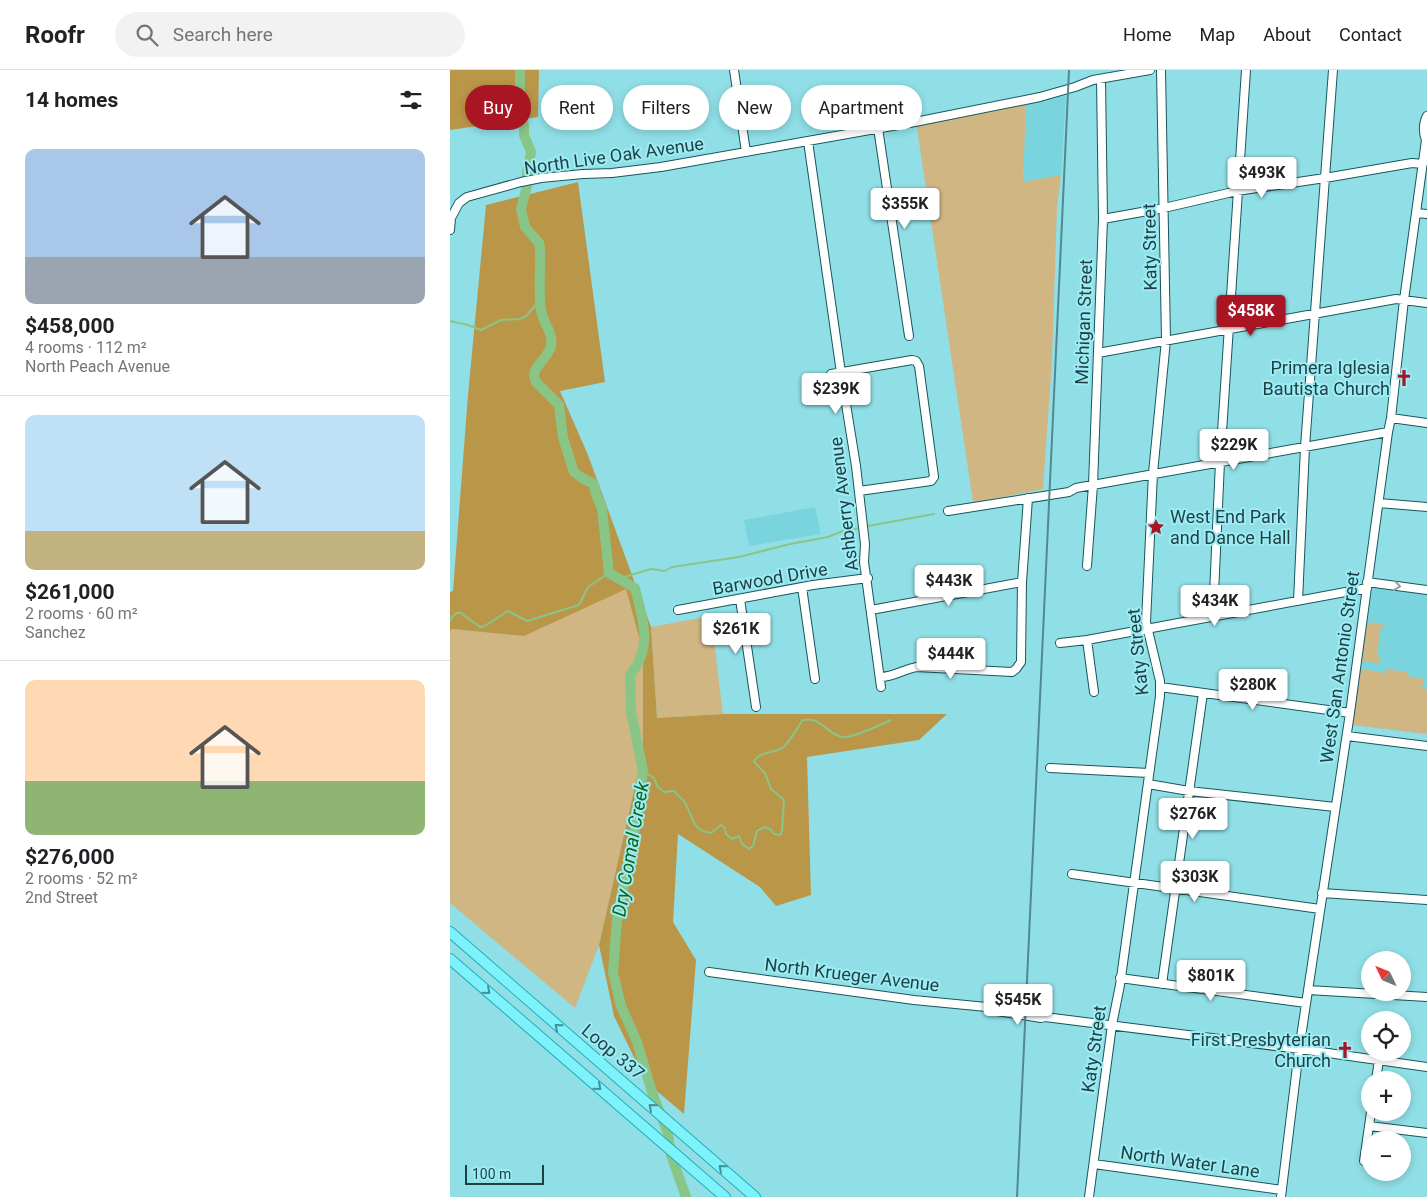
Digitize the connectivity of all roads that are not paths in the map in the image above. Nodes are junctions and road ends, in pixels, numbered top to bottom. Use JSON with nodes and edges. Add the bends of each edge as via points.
{"nodes":[{"id":1,"x":734,"y":70,"type":"edge"},
{"id":2,"x":1150,"y":70,"type":"edge"},
{"id":3,"x":1162,"y":70,"type":"edge"},
{"id":4,"x":1246,"y":70,"type":"edge"},
{"id":5,"x":1333,"y":70,"type":"edge"},
{"id":6,"x":1101,"y":79,"type":"junction"},
{"id":7,"x":1427,"y":116,"type":"edge"},
{"id":8,"x":922,"y":120,"type":"edge"},
{"id":9,"x":867,"y":130,"type":"edge"},
{"id":10,"x":878,"y":130,"type":"edge"},
{"id":11,"x":1426,"y":139,"type":"edge"},
{"id":12,"x":808,"y":141,"type":"junction"},
{"id":13,"x":746,"y":152,"type":"junction"},
{"id":14,"x":1422,"y":164,"type":"junction"},
{"id":15,"x":1325,"y":178,"type":"junction"},
{"id":16,"x":1237,"y":191,"type":"junction"},
{"id":17,"x":1164,"y":208,"type":"junction"},
{"id":18,"x":1416,"y":213,"type":"junction"},
{"id":19,"x":1427,"y":214,"type":"edge"},
{"id":20,"x":1103,"y":220,"type":"junction"},
{"id":21,"x":450,"y":230,"type":"edge"},
{"id":22,"x":1404,"y":300,"type":"junction"},
{"id":23,"x":1427,"y":304,"type":"edge"},
{"id":24,"x":1314,"y":315,"type":"junction"},
{"id":25,"x":1228,"y":330,"type":"junction"},
{"id":26,"x":909,"y":336,"type":"dead end"},
{"id":27,"x":1166,"y":340,"type":"junction"},
{"id":28,"x":1098,"y":353,"type":"junction"},
{"id":29,"x":841,"y":373,"type":"junction"},
{"id":30,"x":832,"y":374,"type":"dead end"},
{"id":31,"x":1391,"y":418,"type":"junction"},
{"id":32,"x":1427,"y":423,"type":"edge"},
{"id":33,"x":1388,"y":432,"type":"junction"},
{"id":34,"x":1305,"y":447,"type":"junction"},
{"id":35,"x":1220,"y":462,"type":"junction"},
{"id":36,"x":1154,"y":474,"type":"junction"},
{"id":37,"x":1093,"y":485,"type":"junction"},
{"id":38,"x":859,"y":491,"type":"junction"},
{"id":39,"x":1028,"y":498,"type":"junction"},
{"id":40,"x":1379,"y":503,"type":"junction"},
{"id":41,"x":1427,"y":507,"type":"edge"},
{"id":42,"x":948,"y":510,"type":"dead end"},
{"id":43,"x":1087,"y":566,"type":"dead end"},
{"id":44,"x":868,"y":578,"type":"junction"},
{"id":45,"x":1022,"y":582,"type":"junction"},
{"id":46,"x":1367,"y":585,"type":"junction"},
{"id":47,"x":802,"y":587,"type":"junction"},
{"id":48,"x":1427,"y":590,"type":"edge"},
{"id":49,"x":740,"y":599,"type":"junction"},
{"id":50,"x":1298,"y":601,"type":"junction"},
{"id":51,"x":678,"y":610,"type":"dead end"},
{"id":52,"x":871,"y":610,"type":"junction"},
{"id":53,"x":1213,"y":616,"type":"junction"},
{"id":54,"x":1147,"y":628,"type":"junction"},
{"id":55,"x":1087,"y":640,"type":"junction"},
{"id":56,"x":1060,"y":643,"type":"dead end"},
{"id":57,"x":880,"y":677,"type":"junction"},
{"id":58,"x":815,"y":679,"type":"dead end"},
{"id":59,"x":881,"y":687,"type":"dead end"},
{"id":60,"x":1160,"y":687,"type":"junction"},
{"id":61,"x":1094,"y":692,"type":"dead end"},
{"id":62,"x":1203,"y":693,"type":"junction"},
{"id":63,"x":756,"y":707,"type":"dead end"},
{"id":64,"x":1350,"y":713,"type":"junction"},
{"id":65,"x":1346,"y":736,"type":"junction"},
{"id":66,"x":1427,"y":746,"type":"edge"},
{"id":67,"x":1050,"y":768,"type":"dead end"},
{"id":68,"x":1149,"y":773,"type":"junction"},
{"id":69,"x":1148,"y":784,"type":"junction"},
{"id":70,"x":1189,"y":791,"type":"junction"},
{"id":71,"x":1335,"y":807,"type":"junction"},
{"id":72,"x":1072,"y":874,"type":"dead end"},
{"id":73,"x":1133,"y":883,"type":"junction"},
{"id":74,"x":1175,"y":889,"type":"junction"},
{"id":75,"x":1322,"y":893,"type":"junction"},
{"id":76,"x":1427,"y":900,"type":"edge"},
{"id":77,"x":1320,"y":909,"type":"junction"},
{"id":78,"x":450,"y":932,"type":"edge"},
{"id":79,"x":450,"y":959,"type":"edge"},
{"id":80,"x":709,"y":972,"type":"dead end"},
{"id":81,"x":1120,"y":978,"type":"junction"},
{"id":82,"x":1162,"y":984,"type":"junction"},
{"id":83,"x":1308,"y":990,"type":"junction"},
{"id":84,"x":1427,"y":997,"type":"edge"},
{"id":85,"x":1306,"y":1003,"type":"junction"},
{"id":86,"x":1112,"y":1025,"type":"junction"},
{"id":87,"x":1299,"y":1050,"type":"junction"},
{"id":88,"x":1361,"y":1058,"type":"edge"},
{"id":89,"x":1385,"y":1061,"type":"edge"},
{"id":90,"x":1427,"y":1068,"type":"edge"},
{"id":91,"x":1370,"y":1121,"type":"edge"},
{"id":92,"x":1369,"y":1126,"type":"junction"},
{"id":93,"x":1368,"y":1131,"type":"edge"},
{"id":94,"x":1427,"y":1133,"type":"edge"},
{"id":95,"x":1094,"y":1164,"type":"junction"},
{"id":96,"x":721,"y":1194,"type":"edge"},
{"id":97,"x":1282,"y":1194,"type":"edge"},
{"id":98,"x":755,"y":1197,"type":"edge"},
{"id":99,"x":1089,"y":1197,"type":"edge"}],
"edges":[{"from":1,"to":13,"type":"street"},
{"from":2,"to":6,"type":"street","name":"North Live Oak Avenue"},
{"from":3,"to":17,"type":"street","name":"Katy Street"},
{"from":4,"to":16,"type":"street"},
{"from":5,"to":15,"type":"street"},
{"from":6,"to":8,"type":"street","name":"North Live Oak Avenue","via":[[1047,98]]},
{"from":6,"to":20,"type":"street","name":"Michigan Street"},
{"from":7,"to":11,"type":"street","name":"West San Antonio Street"},
{"from":9,"to":12,"type":"street","name":"North Live Oak Avenue"},
{"from":10,"to":26,"type":"street"},
{"from":11,"to":14,"type":"street","name":"West San Antonio Street"},
{"from":12,"to":13,"type":"street","name":"North Live Oak Avenue"},
{"from":12,"to":29,"type":"street","name":"Ashberry Avenue"},
{"from":13,"to":21,"type":"street","name":"North Live Oak Avenue","via":[[612,173],[541,178],[468,197],[458,203]]},
{"from":14,"to":15,"type":"street"},
{"from":14,"to":18,"type":"street","name":"West San Antonio Street"},
{"from":15,"to":16,"type":"street"},
{"from":15,"to":24,"type":"street"},
{"from":16,"to":17,"type":"street"},
{"from":16,"to":25,"type":"street"},
{"from":17,"to":20,"type":"street"},
{"from":17,"to":27,"type":"street","name":"Katy Street"},
{"from":18,"to":19,"type":"street"},
{"from":18,"to":22,"type":"street","name":"West San Antonio Street"},
{"from":20,"to":28,"type":"street","name":"Michigan Street"},
{"from":22,"to":23,"type":"street"},
{"from":22,"to":24,"type":"street"},
{"from":22,"to":31,"type":"street","name":"West San Antonio Street"},
{"from":24,"to":25,"type":"street"},
{"from":24,"to":34,"type":"street"},
{"from":25,"to":27,"type":"street"},
{"from":25,"to":35,"type":"street"},
{"from":27,"to":28,"type":"street"},
{"from":27,"to":36,"type":"street","name":"Katy Street"},
{"from":28,"to":37,"type":"street","name":"Michigan Street"},
{"from":29,"to":30,"type":"street"},
{"from":29,"to":38,"type":"street","name":"Ashberry Avenue"},
{"from":29,"to":38,"type":"street","via":[[912,360],[919,366],[934,477],[931,481]]},
{"from":31,"to":32,"type":"street"},
{"from":31,"to":33,"type":"street","name":"West San Antonio Street"},
{"from":33,"to":34,"type":"street"},
{"from":33,"to":40,"type":"street","name":"West San Antonio Street"},
{"from":34,"to":35,"type":"street"},
{"from":34,"to":50,"type":"street"},
{"from":35,"to":36,"type":"street"},
{"from":35,"to":53,"type":"street"},
{"from":36,"to":37,"type":"street"},
{"from":36,"to":54,"type":"street","name":"Katy Street"},
{"from":37,"to":39,"type":"street"},
{"from":37,"to":43,"type":"street","name":"Michigan Street"},
{"from":38,"to":44,"type":"street","name":"Ashberry Avenue"},
{"from":39,"to":42,"type":"street"},
{"from":39,"to":45,"type":"street"},
{"from":40,"to":41,"type":"street"},
{"from":40,"to":46,"type":"street","name":"West San Antonio Street"},
{"from":44,"to":47,"type":"street","name":"Barwood Drive"},
{"from":44,"to":52,"type":"street","name":"Ashberry Avenue"},
{"from":45,"to":52,"type":"street"},
{"from":45,"to":57,"type":"street","via":[[1021,662],[1016,669],[1009,672],[917,667],[895,676]]},
{"from":46,"to":48,"type":"street","one_way":true},
{"from":46,"to":50,"type":"street"},
{"from":46,"to":64,"type":"street","name":"West San Antonio Street"},
{"from":47,"to":49,"type":"street","name":"Barwood Drive"},
{"from":47,"to":58,"type":"street"},
{"from":49,"to":51,"type":"street","name":"Barwood Drive"},
{"from":49,"to":63,"type":"street"},
{"from":50,"to":53,"type":"street"},
{"from":52,"to":57,"type":"street","name":"Ashberry Avenue"},
{"from":53,"to":54,"type":"street"},
{"from":54,"to":55,"type":"street"},
{"from":54,"to":60,"type":"street","name":"Katy Street"},
{"from":55,"to":56,"type":"street"},
{"from":55,"to":61,"type":"street"},
{"from":57,"to":59,"type":"street","name":"Ashberry Avenue"},
{"from":60,"to":62,"type":"street"},
{"from":60,"to":68,"type":"street","name":"Katy Street"},
{"from":62,"to":64,"type":"street"},
{"from":62,"to":70,"type":"street"},
{"from":64,"to":65,"type":"street","name":"West San Antonio Street"},
{"from":65,"to":66,"type":"street"},
{"from":65,"to":71,"type":"street","name":"West San Antonio Street"},
{"from":67,"to":68,"type":"street"},
{"from":68,"to":69,"type":"street","name":"Katy Street"},
{"from":69,"to":70,"type":"street"},
{"from":69,"to":73,"type":"street","name":"Katy Street"},
{"from":70,"to":71,"type":"street"},
{"from":70,"to":74,"type":"street"},
{"from":71,"to":75,"type":"street","name":"West San Antonio Street"},
{"from":72,"to":73,"type":"street"},
{"from":73,"to":74,"type":"street"},
{"from":73,"to":81,"type":"street","name":"Katy Street"},
{"from":74,"to":77,"type":"street"},
{"from":74,"to":82,"type":"street"},
{"from":75,"to":76,"type":"street"},
{"from":75,"to":77,"type":"street","name":"West San Antonio Street"},
{"from":77,"to":83,"type":"street","name":"West San Antonio Street"},
{"from":98,"to":78,"type":"main road","name":"Loop 337","one_way":true},
{"from":79,"to":96,"type":"main road","name":"Loop 337","one_way":true},
{"from":80,"to":86,"type":"street","name":"North Krueger Avenue"},
{"from":81,"to":82,"type":"street"},
{"from":81,"to":86,"type":"street","name":"Katy Street"},
{"from":82,"to":85,"type":"street"},
{"from":83,"to":84,"type":"street"},
{"from":83,"to":85,"type":"street","name":"West San Antonio Street"},
{"from":85,"to":87,"type":"street","name":"West San Antonio Street"},
{"from":86,"to":87,"type":"street","name":"North Krueger Avenue"},
{"from":86,"to":95,"type":"street","name":"Katy Street"},
{"from":87,"to":88,"type":"street","name":"North Krueger Avenue"},
{"from":87,"to":97,"type":"street","name":"West San Antonio Street"},
{"from":89,"to":90,"type":"street","name":"North Krueger Avenue"},
{"from":91,"to":92,"type":"street"},
{"from":92,"to":93,"type":"street"},
{"from":92,"to":94,"type":"street"},
{"from":95,"to":97,"type":"street","name":"North Water Lane"},
{"from":95,"to":99,"type":"street","name":"Katy Street"}]}
